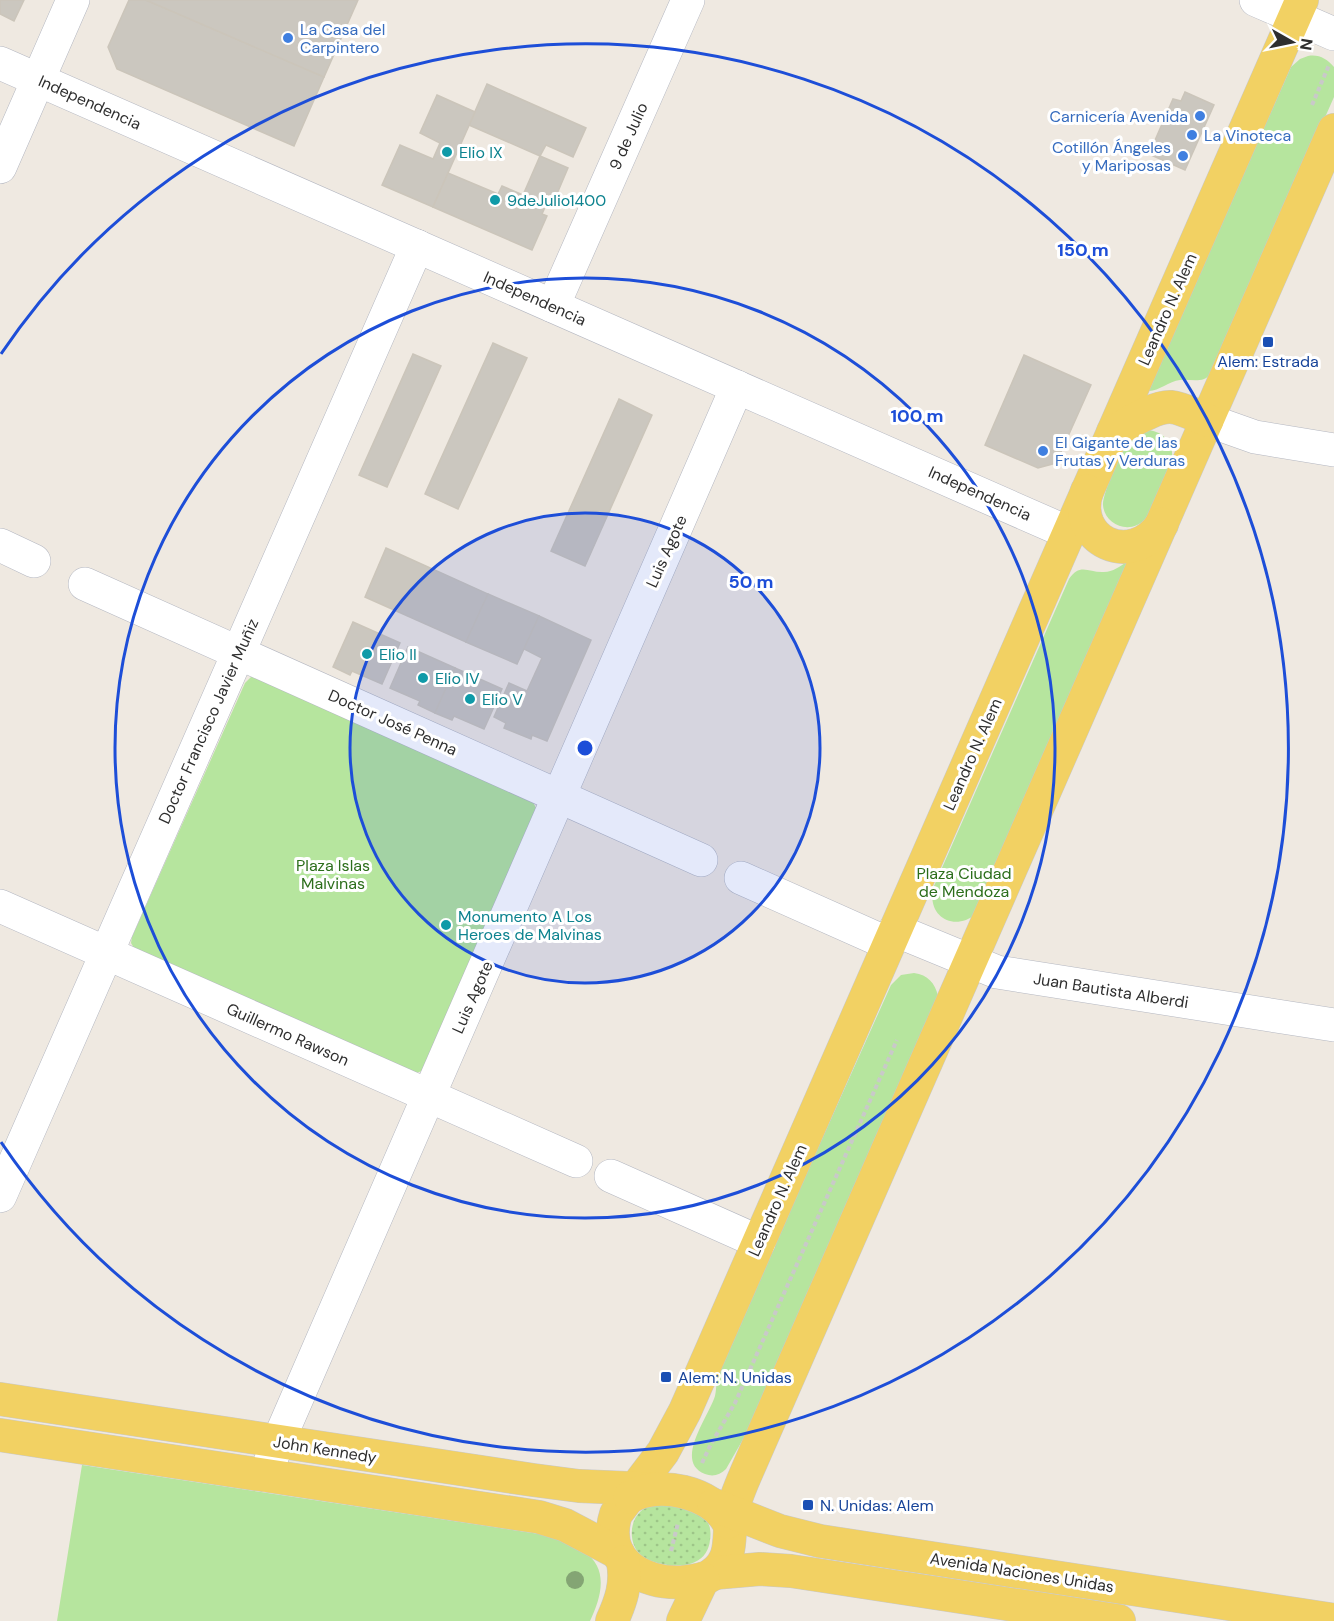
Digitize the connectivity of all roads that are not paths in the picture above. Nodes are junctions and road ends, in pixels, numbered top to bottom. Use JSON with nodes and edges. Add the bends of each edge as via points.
{"nodes":[{"id":1,"x":73,"y":0,"type":"edge"},
{"id":2,"x":688,"y":0,"type":"edge"},
{"id":3,"x":1256,"y":0,"type":"edge"},
{"id":4,"x":1298,"y":8,"type":"edge"},
{"id":5,"x":1334,"y":34,"type":"edge"},
{"id":6,"x":0,"y":63,"type":"edge"},
{"id":7,"x":38,"y":80,"type":"junction"},
{"id":8,"x":1334,"y":130,"type":"edge"},
{"id":9,"x":0,"y":167,"type":"edge"},
{"id":10,"x":417,"y":246,"type":"junction"},
{"id":11,"x":553,"y":306,"type":"junction"},
{"id":12,"x":737,"y":387,"type":"junction"},
{"id":13,"x":1207,"y":420,"type":"junction"},
{"id":14,"x":1113,"y":432,"type":"junction"},
{"id":15,"x":1334,"y":450,"type":"edge"},
{"id":16,"x":1088,"y":489,"type":"junction"},
{"id":17,"x":1162,"y":523,"type":"junction"},
{"id":18,"x":1069,"y":533,"type":"junction"},
{"id":19,"x":0,"y":546,"type":"edge"},
{"id":20,"x":34,"y":561,"type":"dead end"},
{"id":21,"x":85,"y":584,"type":"dead end"},
{"id":22,"x":238,"y":652,"type":"junction"},
{"id":23,"x":559,"y":796,"type":"junction"},
{"id":24,"x":701,"y":860,"type":"dead end"},
{"id":25,"x":741,"y":878,"type":"dead end"},
{"id":26,"x":0,"y":906,"type":"edge"},
{"id":27,"x":892,"y":937,"type":"junction"},
{"id":28,"x":106,"y":953,"type":"junction"},
{"id":29,"x":970,"y":962,"type":"junction"},
{"id":30,"x":1334,"y":1025,"type":"edge"},
{"id":31,"x":429,"y":1096,"type":"junction"},
{"id":32,"x":576,"y":1161,"type":"dead end"},
{"id":33,"x":611,"y":1176,"type":"dead end"},
{"id":34,"x":0,"y":1196,"type":"edge"},
{"id":35,"x":759,"y":1242,"type":"junction"},
{"id":36,"x":0,"y":1399,"type":"edge"},
{"id":37,"x":0,"y":1435,"type":"edge"},
{"id":38,"x":278,"y":1442,"type":"junction"},
{"id":39,"x":265,"y":1475,"type":"junction"},
{"id":40,"x":637,"y":1492,"type":"junction"},
{"id":41,"x":725,"y":1515,"type":"junction"},
{"id":42,"x":620,"y":1557,"type":"junction"},
{"id":43,"x":1027,"y":1573,"type":"junction"},
{"id":44,"x":709,"y":1576,"type":"junction"},
{"id":45,"x":1021,"y":1614,"type":"edge"},
{"id":46,"x":1334,"y":1620,"type":"edge"},
{"id":47,"x":612,"y":1621,"type":"edge"},
{"id":48,"x":683,"y":1621,"type":"edge"},
{"id":49,"x":1119,"y":1621,"type":"edge"}],
"edges":[{"from":1,"to":7,"type":"street"},
{"from":2,"to":11,"type":"street","name":"9 de Julio"},
{"from":3,"to":4,"type":"street"},
{"from":4,"to":5,"type":"street"},
{"from":4,"to":14,"type":"main road","name":"Leandro N. Alem"},
{"from":6,"to":7,"type":"street","name":"Independencia"},
{"from":7,"to":9,"type":"street"},
{"from":7,"to":10,"type":"street","name":"Independencia"},
{"from":8,"to":13,"type":"main road"},
{"from":10,"to":11,"type":"street","name":"Independencia"},
{"from":10,"to":22,"type":"street","name":"Doctor Francisco Javier Muñiz"},
{"from":11,"to":12,"type":"street","name":"Independencia"},
{"from":12,"to":18,"type":"street","name":"Independencia"},
{"from":12,"to":23,"type":"street","name":"Luis Agote"},
{"from":13,"to":14,"type":"main road","via":[[1169,407]]},
{"from":13,"to":15,"type":"street","via":[[1255,437]]},
{"from":13,"to":17,"type":"main road"},
{"from":14,"to":16,"type":"main road","name":"Leandro N. Alem"},
{"from":16,"to":17,"type":"main road","via":[[1084,502],[1087,521],[1108,543],[1120,547],[1139,545],[1155,534]]},
{"from":16,"to":18,"type":"main road","name":"Leandro N. Alem"},
{"from":17,"to":29,"type":"main road"},
{"from":18,"to":27,"type":"main road","name":"Leandro N. Alem"},
{"from":19,"to":20,"type":"street"},
{"from":21,"to":22,"type":"street","name":"Doctor José Penna"},
{"from":22,"to":23,"type":"street","name":"Doctor José Penna"},
{"from":22,"to":28,"type":"street","name":"Doctor Francisco Javier Muñiz"},
{"from":23,"to":24,"type":"street","name":"Doctor José Penna"},
{"from":23,"to":31,"type":"street","name":"Luis Agote"},
{"from":25,"to":27,"type":"street"},
{"from":26,"to":28,"type":"street","name":"Guillermo Rawson"},
{"from":27,"to":29,"type":"street","name":"Juan Bautista Alberdi"},
{"from":27,"to":35,"type":"main road","name":"Leandro N. Alem"},
{"from":28,"to":31,"type":"street","name":"Guillermo Rawson"},
{"from":28,"to":34,"type":"street","name":"Doctor Francisco Javier Muñiz"},
{"from":29,"to":30,"type":"street","name":"Juan Bautista Alberdi","via":[[997,972]]},
{"from":29,"to":41,"type":"main road"},
{"from":31,"to":32,"type":"street","name":"Guillermo Rawson"},
{"from":31,"to":38,"type":"street","name":"Luis Agote"},
{"from":33,"to":35,"type":"street"},
{"from":35,"to":40,"type":"main road","name":"Leandro N. Alem","via":[[675,1432]]},
{"from":36,"to":38,"type":"main road","name":"John Kennedy"},
{"from":37,"to":39,"type":"main road","name":"John Kennedy"},
{"from":38,"to":39,"type":"street","name":"Luis Agote"},
{"from":38,"to":40,"type":"main road","name":"John Kennedy","via":[[541,1482]]},
{"from":39,"to":42,"type":"main road","name":"John Kennedy","via":[[539,1517],[565,1525]]},
{"from":40,"to":41,"type":"main road","via":[[677,1491],[703,1499]]},
{"from":40,"to":42,"type":"main road","name":"Leandro N. Alem","via":[[616,1514],[613,1523]]},
{"from":41,"to":43,"type":"main road","name":"Avenida Naciones Unidas","via":[[799,1537]]},
{"from":41,"to":44,"type":"main road","via":[[731,1536],[727,1556]]},
{"from":42,"to":44,"type":"main road","via":[[637,1573],[656,1580],[683,1582]]},
{"from":42,"to":47,"type":"main road","name":"Leandro N. Alem","via":[[624,1590]]},
{"from":43,"to":45,"type":"street"},
{"from":43,"to":46,"type":"main road","name":"Avenida Naciones Unidas"},
{"from":44,"to":45,"type":"main road","name":"Avenida Naciones Unidas","via":[[760,1569],[791,1571]]},
{"from":44,"to":48,"type":"main road"},
{"from":45,"to":49,"type":"main road","name":"Avenida Naciones Unidas"}]}
